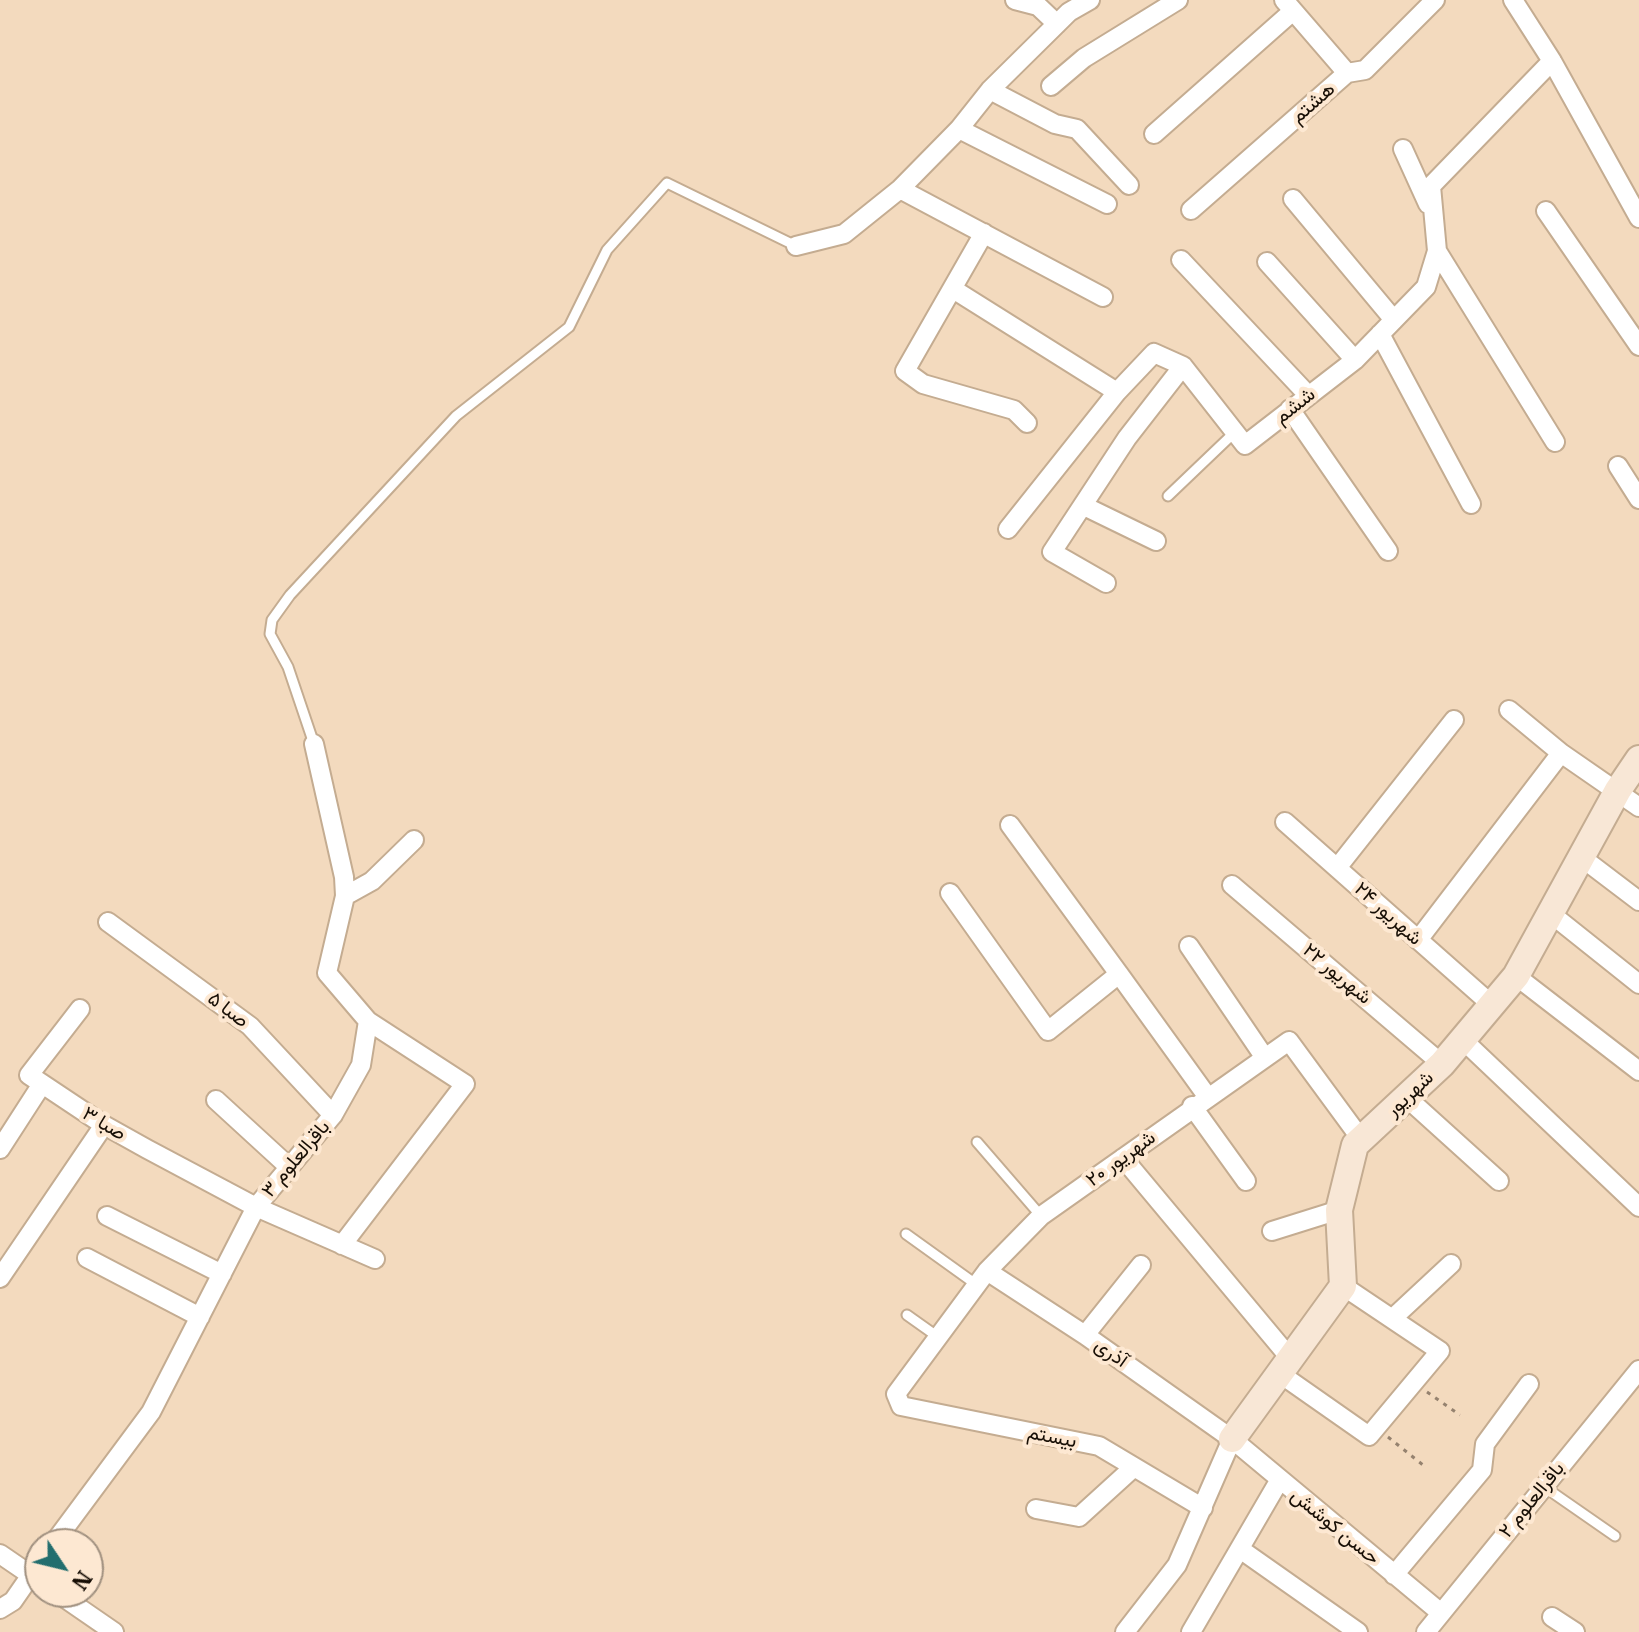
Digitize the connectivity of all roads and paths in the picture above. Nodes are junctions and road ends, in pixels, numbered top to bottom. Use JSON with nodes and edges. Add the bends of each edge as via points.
{"nodes":[{"id":1,"x":1015,"y":0,"type":"edge"},
{"id":2,"x":1090,"y":0,"type":"edge"},
{"id":3,"x":1178,"y":0,"type":"edge"},
{"id":4,"x":1435,"y":0,"type":"edge"},
{"id":5,"x":1513,"y":0,"type":"edge"},
{"id":6,"x":1288,"y":5,"type":"edge"},
{"id":7,"x":1057,"y":24,"type":"junction"},
{"id":8,"x":1552,"y":61,"type":"junction"},
{"id":9,"x":1347,"y":73,"type":"junction"},
{"id":10,"x":1051,"y":86,"type":"dead end"},
{"id":11,"x":990,"y":90,"type":"junction"},
{"id":12,"x":959,"y":129,"type":"junction"},
{"id":13,"x":1154,"y":134,"type":"dead end"},
{"id":14,"x":1403,"y":149,"type":"dead end"},
{"id":15,"x":1129,"y":185,"type":"dead end"},
{"id":16,"x":900,"y":189,"type":"junction"},
{"id":17,"x":1293,"y":199,"type":"dead end"},
{"id":18,"x":1107,"y":204,"type":"dead end"},
{"id":19,"x":1191,"y":210,"type":"dead end"},
{"id":20,"x":1546,"y":211,"type":"dead end"},
{"id":21,"x":1434,"y":216,"type":"junction"},
{"id":22,"x":1639,"y":218,"type":"edge"},
{"id":23,"x":984,"y":233,"type":"junction"},
{"id":24,"x":796,"y":246,"type":"joint"},
{"id":25,"x":1437,"y":251,"type":"junction"},
{"id":26,"x":1181,"y":260,"type":"dead end"},
{"id":27,"x":1267,"y":262,"type":"dead end"},
{"id":28,"x":953,"y":289,"type":"junction"},
{"id":29,"x":1103,"y":297,"type":"dead end"},
{"id":30,"x":1394,"y":320,"type":"junction"},
{"id":31,"x":1380,"y":334,"type":"junction"},
{"id":32,"x":1639,"y":346,"type":"edge"},
{"id":33,"x":1355,"y":360,"type":"junction"},
{"id":34,"x":1183,"y":366,"type":"junction"},
{"id":35,"x":1117,"y":392,"type":"junction"},
{"id":36,"x":1308,"y":395,"type":"junction"},
{"id":37,"x":1290,"y":409,"type":"junction"},
{"id":38,"x":1027,"y":423,"type":"dead end"},
{"id":39,"x":1235,"y":432,"type":"junction"},
{"id":40,"x":1555,"y":442,"type":"dead end"},
{"id":41,"x":1618,"y":466,"type":"dead end"},
{"id":42,"x":1168,"y":496,"type":"dead end"},
{"id":43,"x":1639,"y":499,"type":"edge"},
{"id":44,"x":1471,"y":504,"type":"dead end"},
{"id":45,"x":1084,"y":506,"type":"junction"},
{"id":46,"x":1008,"y":529,"type":"dead end"},
{"id":47,"x":1156,"y":541,"type":"dead end"},
{"id":48,"x":1388,"y":551,"type":"dead end"},
{"id":49,"x":1106,"y":583,"type":"dead end"},
{"id":50,"x":1509,"y":710,"type":"dead end"},
{"id":51,"x":1454,"y":720,"type":"dead end"},
{"id":52,"x":314,"y":744,"type":"joint"},
{"id":53,"x":1561,"y":753,"type":"junction"},
{"id":54,"x":1639,"y":759,"type":"edge"},
{"id":55,"x":1618,"y":790,"type":"junction"},
{"id":56,"x":1639,"y":807,"type":"edge"},
{"id":57,"x":1285,"y":822,"type":"dead end"},
{"id":58,"x":1010,"y":825,"type":"dead end"},
{"id":59,"x":414,"y":840,"type":"dead end"},
{"id":60,"x":1581,"y":857,"type":"junction"},
{"id":61,"x":1337,"y":868,"type":"junction"},
{"id":62,"x":1232,"y":885,"type":"dead end"},
{"id":63,"x":950,"y":893,"type":"dead end"},
{"id":64,"x":345,"y":896,"type":"junction"},
{"id":65,"x":1639,"y":901,"type":"edge"},
{"id":66,"x":1550,"y":913,"type":"junction"},
{"id":67,"x":108,"y":922,"type":"dead end"},
{"id":68,"x":1418,"y":940,"type":"junction"},
{"id":69,"x":1189,"y":946,"type":"dead end"},
{"id":70,"x":1119,"y":974,"type":"junction"},
{"id":71,"x":1516,"y":976,"type":"junction"},
{"id":72,"x":1639,"y":984,"type":"edge"},
{"id":73,"x":1492,"y":1005,"type":"junction"},
{"id":74,"x":80,"y":1009,"type":"dead end"},
{"id":75,"x":368,"y":1021,"type":"junction"},
{"id":76,"x":1463,"y":1040,"type":"junction"},
{"id":77,"x":1263,"y":1055,"type":"junction"},
{"id":78,"x":1442,"y":1064,"type":"junction"},
{"id":79,"x":1639,"y":1071,"type":"edge"},
{"id":80,"x":42,"y":1084,"type":"junction"},
{"id":81,"x":1406,"y":1097,"type":"junction"},
{"id":82,"x":216,"y":1100,"type":"dead end"},
{"id":83,"x":1199,"y":1101,"type":"junction"},
{"id":84,"x":333,"y":1115,"type":"junction"},
{"id":85,"x":104,"y":1125,"type":"junction"},
{"id":86,"x":1361,"y":1139,"type":"junction"},
{"id":87,"x":977,"y":1142,"type":"dead end"},
{"id":88,"x":0,"y":1149,"type":"edge"},
{"id":89,"x":1123,"y":1158,"type":"junction"},
{"id":90,"x":288,"y":1166,"type":"junction"},
{"id":91,"x":1246,"y":1181,"type":"dead end"},
{"id":92,"x":1499,"y":1181,"type":"dead end"},
{"id":93,"x":256,"y":1207,"type":"junction"},
{"id":94,"x":1639,"y":1207,"type":"edge"},
{"id":95,"x":1339,"y":1210,"type":"junction"},
{"id":96,"x":107,"y":1216,"type":"dead end"},
{"id":97,"x":1041,"y":1216,"type":"junction"},
{"id":98,"x":1272,"y":1231,"type":"dead end"},
{"id":99,"x":906,"y":1234,"type":"dead end"},
{"id":100,"x":342,"y":1245,"type":"junction"},
{"id":101,"x":87,"y":1258,"type":"dead end"},
{"id":102,"x":375,"y":1259,"type":"dead end"},
{"id":103,"x":1451,"y":1264,"type":"dead end"},
{"id":104,"x":1141,"y":1265,"type":"dead end"},
{"id":105,"x":222,"y":1274,"type":"junction"},
{"id":106,"x":0,"y":1278,"type":"edge"},
{"id":107,"x":982,"y":1278,"type":"junction"},
{"id":108,"x":1343,"y":1286,"type":"junction"},
{"id":109,"x":907,"y":1315,"type":"dead end"},
{"id":110,"x":200,"y":1317,"type":"junction"},
{"id":111,"x":1394,"y":1317,"type":"junction"},
{"id":112,"x":1085,"y":1335,"type":"junction"},
{"id":113,"x":938,"y":1337,"type":"junction"},
{"id":114,"x":1284,"y":1366,"type":"junction"},
{"id":115,"x":1639,"y":1370,"type":"edge"},
{"id":116,"x":1414,"y":1382,"type":"junction"},
{"id":117,"x":1529,"y":1384,"type":"dead end"},
{"id":118,"x":896,"y":1394,"type":"joint"},
{"id":119,"x":1460,"y":1415,"type":"dead end"},
{"id":120,"x":1372,"y":1432,"type":"junction"},
{"id":121,"x":1232,"y":1439,"type":"junction"},
{"id":122,"x":1423,"y":1465,"type":"dead end"},
{"id":123,"x":1134,"y":1467,"type":"junction"},
{"id":124,"x":1279,"y":1481,"type":"junction"},
{"id":125,"x":1543,"y":1486,"type":"junction"},
{"id":126,"x":1203,"y":1508,"type":"junction"},
{"id":127,"x":1036,"y":1509,"type":"dead end"},
{"id":128,"x":65,"y":1528,"type":"edge"},
{"id":129,"x":1615,"y":1536,"type":"dead end"},
{"id":130,"x":1240,"y":1549,"type":"junction"},
{"id":131,"x":0,"y":1554,"type":"edge"},
{"id":132,"x":24,"y":1566,"type":"edge"},
{"id":133,"x":1394,"y":1575,"type":"junction"},
{"id":134,"x":24,"y":1588,"type":"edge"},
{"id":135,"x":79,"y":1608,"type":"edge"},
{"id":136,"x":0,"y":1609,"type":"edge"},
{"id":137,"x":1441,"y":1613,"type":"junction"},
{"id":138,"x":1552,"y":1617,"type":"dead end"},
{"id":139,"x":114,"y":1632,"type":"edge"},
{"id":140,"x":1125,"y":1632,"type":"edge"},
{"id":141,"x":1191,"y":1632,"type":"edge"},
{"id":142,"x":1358,"y":1632,"type":"edge"},
{"id":143,"x":1426,"y":1632,"type":"edge"},
{"id":144,"x":1575,"y":1632,"type":"edge"}],
"edges":[{"from":1,"to":7,"type":"street","via":[[1038,6]]},
{"from":2,"to":7,"type":"street"},
{"from":3,"to":10,"type":"street","via":[[1084,58]]},
{"from":4,"to":9,"type":"street","name":"هشتم","via":[[1365,70]]},
{"from":5,"to":8,"type":"street"},
{"from":6,"to":9,"type":"street"},
{"from":6,"to":13,"type":"street"},
{"from":7,"to":11,"type":"street"},
{"from":8,"to":21,"type":"street","name":"ششم","via":[[1431,186]]},
{"from":8,"to":22,"type":"street"},
{"from":9,"to":19,"type":"street","name":"هشتم"},
{"from":11,"to":12,"type":"street"},
{"from":11,"to":15,"type":"street","via":[[1055,124],[1077,129]]},
{"from":12,"to":16,"type":"street"},
{"from":12,"to":18,"type":"street"},
{"from":14,"to":21,"type":"street"},
{"from":16,"to":23,"type":"street"},
{"from":16,"to":24,"type":"street","via":[[844,234]]},
{"from":17,"to":30,"type":"street"},
{"from":20,"to":32,"type":"street"},
{"from":21,"to":25,"type":"street","name":"ششم"},
{"from":23,"to":28,"type":"street"},
{"from":23,"to":29,"type":"street"},
{"from":24,"to":52,"type":"lane","via":[[667,183],[607,250],[569,327],[456,416],[272,620],[270,634],[288,667]]},
{"from":25,"to":30,"type":"street","name":"ششم","via":[[1426,287]]},
{"from":25,"to":40,"type":"street"},
{"from":26,"to":36,"type":"street"},
{"from":27,"to":33,"type":"street"},
{"from":28,"to":35,"type":"street"},
{"from":28,"to":38,"type":"street","via":[[905,371],[923,384],[1014,410]]},
{"from":30,"to":31,"type":"street","name":"ششم"},
{"from":31,"to":33,"type":"street","name":"ششم"},
{"from":31,"to":44,"type":"street"},
{"from":33,"to":36,"type":"street","name":"ششم"},
{"from":34,"to":35,"type":"street","via":[[1154,353]]},
{"from":34,"to":39,"type":"street"},
{"from":34,"to":45,"type":"street","via":[[1127,438]]},
{"from":35,"to":46,"type":"street"},
{"from":36,"to":37,"type":"street","name":"ششم"},
{"from":37,"to":39,"type":"street","name":"ششم","via":[[1245,445]]},
{"from":37,"to":48,"type":"street"},
{"from":39,"to":42,"type":"lane"},
{"from":41,"to":43,"type":"street"},
{"from":45,"to":47,"type":"street"},
{"from":45,"to":49,"type":"street","via":[[1052,552]]},
{"from":50,"to":53,"type":"street"},
{"from":51,"to":61,"type":"street"},
{"from":52,"to":64,"type":"street"},
{"from":53,"to":55,"type":"street"},
{"from":53,"to":68,"type":"street"},
{"from":54,"to":55,"type":"street","name":"شهریور"},
{"from":55,"to":56,"type":"street"},
{"from":55,"to":60,"type":"street","name":"شهریور"},
{"from":57,"to":61,"type":"street","name":"شهریور ۲۴"},
{"from":58,"to":70,"type":"street"},
{"from":59,"to":64,"type":"street","via":[[372,881]]},
{"from":60,"to":65,"type":"street"},
{"from":60,"to":66,"type":"street","name":"شهریور"},
{"from":61,"to":68,"type":"street","name":"شهریور ۲۴"},
{"from":62,"to":78,"type":"street","name":"شهریور ۲۲"},
{"from":63,"to":70,"type":"street","via":[[1048,1031]]},
{"from":64,"to":75,"type":"street","via":[[327,973]]},
{"from":66,"to":71,"type":"street","name":"شهریور"},
{"from":66,"to":72,"type":"street"},
{"from":67,"to":84,"type":"street","name":"صبا ۵","via":[[250,1026]]},
{"from":68,"to":73,"type":"street","name":"شهریور ۲۴"},
{"from":69,"to":77,"type":"street"},
{"from":70,"to":83,"type":"street"},
{"from":71,"to":73,"type":"street","name":"شهریور"},
{"from":71,"to":79,"type":"street"},
{"from":73,"to":76,"type":"street","name":"شهریور"},
{"from":74,"to":80,"type":"street","via":[[29,1075]]},
{"from":75,"to":84,"type":"street","name":"باقرالعلوم ۳","via":[[361,1065]]},
{"from":75,"to":100,"type":"street","via":[[465,1084]]},
{"from":76,"to":78,"type":"street","name":"شهریور"},
{"from":76,"to":94,"type":"street"},
{"from":77,"to":83,"type":"street","name":"شهریور ۲۰"},
{"from":77,"to":86,"type":"street","name":"شهریور ۲۰","via":[[1289,1041]]},
{"from":78,"to":81,"type":"street","name":"شهریور"},
{"from":80,"to":85,"type":"street","name":"صبا ۳"},
{"from":80,"to":88,"type":"street"},
{"from":81,"to":86,"type":"street","name":"شهریور"},
{"from":81,"to":92,"type":"street"},
{"from":82,"to":90,"type":"street"},
{"from":83,"to":89,"type":"street","name":"شهریور ۲۰"},
{"from":83,"to":91,"type":"street"},
{"from":84,"to":90,"type":"street","name":"باقرالعلوم ۳"},
{"from":85,"to":93,"type":"street","name":"صبا ۳"},
{"from":85,"to":106,"type":"street"},
{"from":86,"to":95,"type":"street","name":"شهریور"},
{"from":87,"to":97,"type":"lane"},
{"from":89,"to":97,"type":"street","name":"شهریور ۲۰"},
{"from":89,"to":114,"type":"street"},
{"from":90,"to":93,"type":"street","name":"باقرالعلوم ۳"},
{"from":93,"to":100,"type":"street","name":"صبا ۳"},
{"from":93,"to":105,"type":"street","name":"باقرالعلوم ۳"},
{"from":95,"to":98,"type":"street"},
{"from":95,"to":108,"type":"street","name":"شهریور"},
{"from":96,"to":105,"type":"street"},
{"from":97,"to":107,"type":"street","name":"شهریور ۲۰"},
{"from":99,"to":107,"type":"lane"},
{"from":100,"to":102,"type":"street","name":"صبا ۳"},
{"from":101,"to":110,"type":"street"},
{"from":103,"to":111,"type":"street"},
{"from":104,"to":112,"type":"street"},
{"from":105,"to":110,"type":"street","name":"باقرالعلوم ۳"},
{"from":107,"to":112,"type":"street","name":"آذری"},
{"from":107,"to":113,"type":"street","name":"شهریور ۲۰"},
{"from":108,"to":111,"type":"street"},
{"from":108,"to":114,"type":"street"},
{"from":109,"to":113,"type":"lane"},
{"from":110,"to":128,"type":"street","name":"باقرالعلوم ۳","via":[[151,1412]]},
{"from":111,"to":116,"type":"street","via":[[1440,1351]]},
{"from":112,"to":121,"type":"street","name":"آذری"},
{"from":113,"to":118,"type":"street","name":"شهریور ۲۰"},
{"from":114,"to":120,"type":"street"},
{"from":114,"to":121,"type":"street"},
{"from":115,"to":125,"type":"street","name":"باقرالعلوم ۲"},
{"from":116,"to":119,"type":"path"},
{"from":116,"to":120,"type":"street"},
{"from":117,"to":133,"type":"street","via":[[1485,1444],[1482,1470]]},
{"from":118,"to":123,"type":"street","name":"بیستم","via":[[901,1406],[1099,1446]]},
{"from":120,"to":122,"type":"path"},
{"from":121,"to":124,"type":"street","name":"حسن کوشش"},
{"from":121,"to":126,"type":"street"},
{"from":123,"to":126,"type":"street","name":"بیستم"},
{"from":123,"to":127,"type":"street","via":[[1079,1517]]},
{"from":124,"to":130,"type":"street"},
{"from":124,"to":133,"type":"street","name":"حسن کوشش"},
{"from":125,"to":129,"type":"lane"},
{"from":125,"to":137,"type":"street","name":"باقرالعلوم ۲"},
{"from":126,"to":140,"type":"street","via":[[1177,1565]]},
{"from":130,"to":141,"type":"street"},
{"from":130,"to":142,"type":"street"},
{"from":131,"to":132,"type":"street"},
{"from":133,"to":137,"type":"street","name":"حسن کوشش"},
{"from":134,"to":136,"type":"street"},
{"from":135,"to":139,"type":"street"},
{"from":137,"to":143,"type":"street","name":"باقرالعلوم ۲"},
{"from":138,"to":144,"type":"street"}]}
